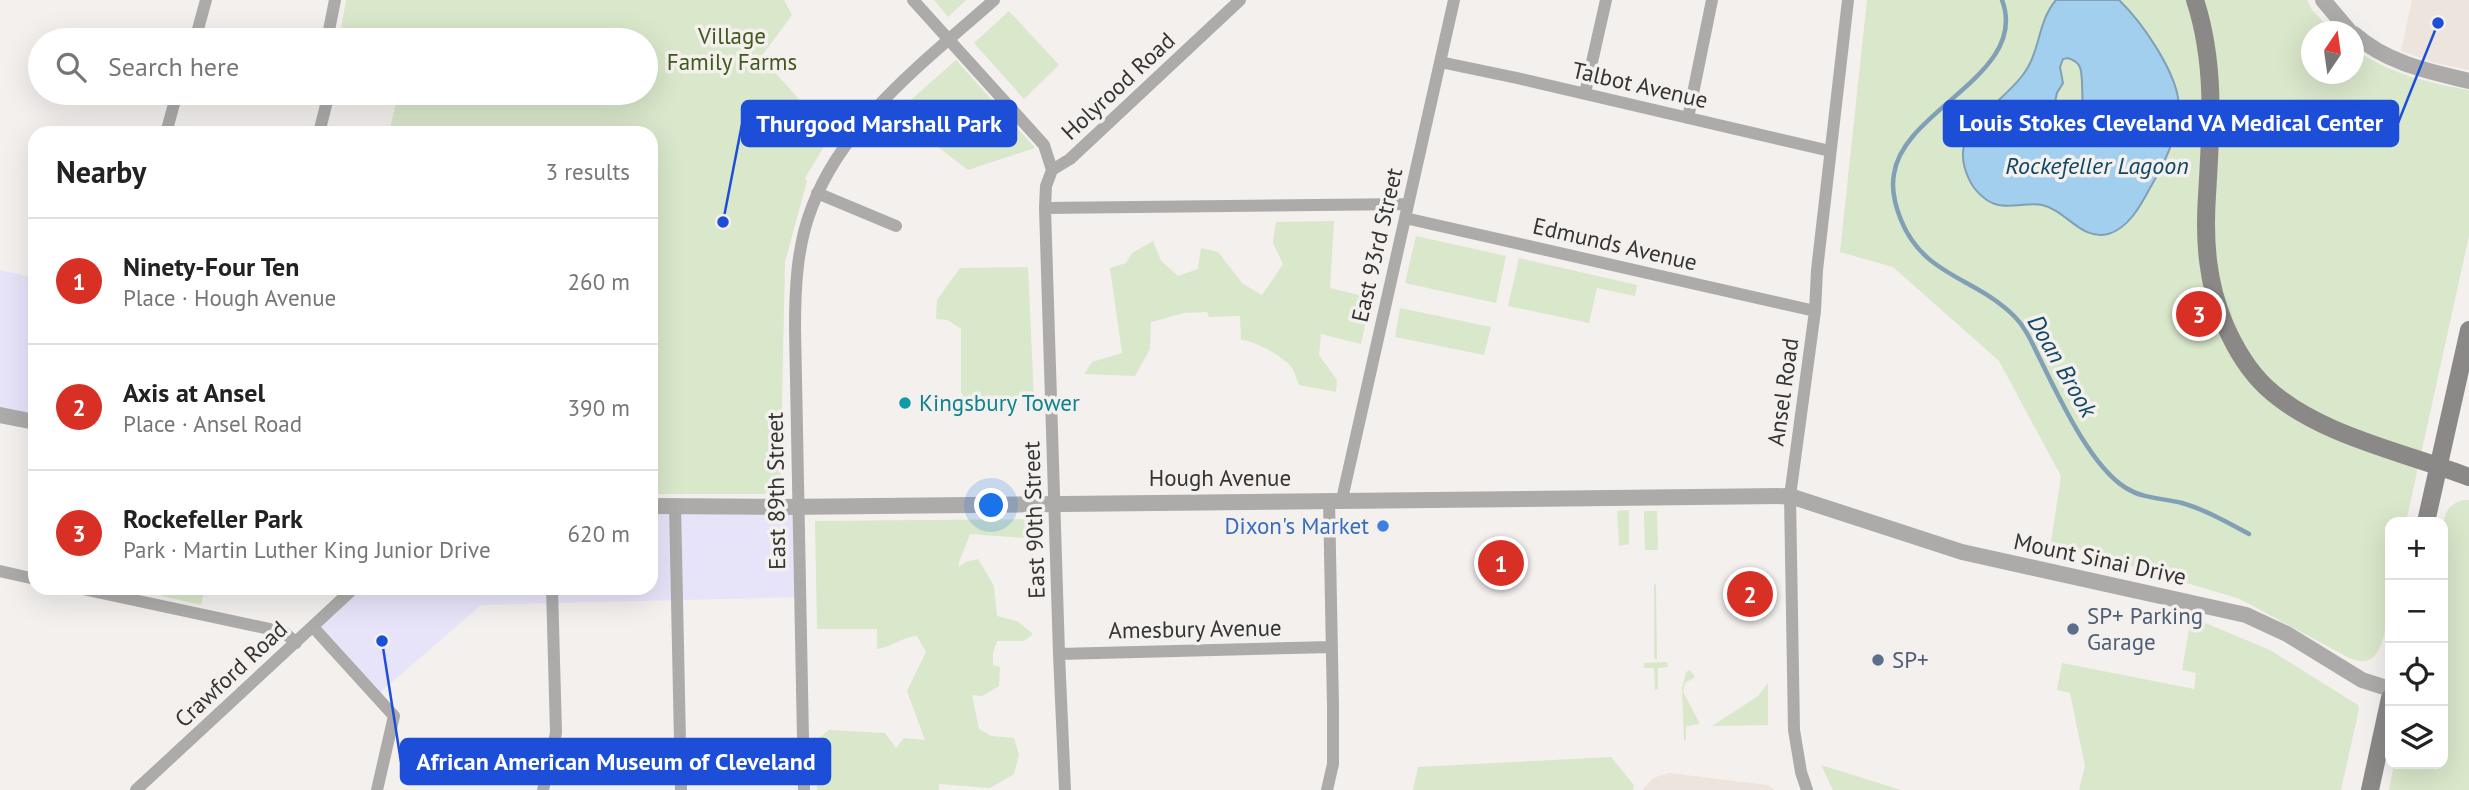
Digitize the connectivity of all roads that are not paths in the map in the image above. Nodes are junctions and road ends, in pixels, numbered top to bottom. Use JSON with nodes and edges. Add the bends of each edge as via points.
{"nodes":[{"id":1,"x":206,"y":0,"type":"edge"},
{"id":2,"x":335,"y":0,"type":"edge"},
{"id":3,"x":913,"y":0,"type":"edge"},
{"id":4,"x":994,"y":0,"type":"edge"},
{"id":5,"x":1240,"y":0,"type":"edge"},
{"id":6,"x":1454,"y":0,"type":"edge"},
{"id":7,"x":1606,"y":0,"type":"edge"},
{"id":8,"x":1712,"y":0,"type":"edge"},
{"id":9,"x":1849,"y":0,"type":"edge"},
{"id":10,"x":2195,"y":0,"type":"edge"},
{"id":11,"x":2323,"y":0,"type":"edge"},
{"id":12,"x":2341,"y":21,"type":"edge"},
{"id":13,"x":198,"y":28,"type":"edge"},
{"id":14,"x":329,"y":28,"type":"edge"},
{"id":15,"x":950,"y":40,"type":"junction"},
{"id":16,"x":2364,"y":41,"type":"edge"},
{"id":17,"x":1440,"y":62,"type":"junction"},
{"id":18,"x":2469,"y":80,"type":"edge"},
{"id":19,"x":1585,"y":93,"type":"junction"},
{"id":20,"x":174,"y":105,"type":"edge"},
{"id":21,"x":326,"y":105,"type":"edge"},
{"id":22,"x":1688,"y":118,"type":"junction"},
{"id":23,"x":168,"y":126,"type":"edge"},
{"id":24,"x":321,"y":126,"type":"edge"},
{"id":25,"x":1830,"y":151,"type":"junction"},
{"id":26,"x":1052,"y":170,"type":"junction"},
{"id":27,"x":817,"y":193,"type":"junction"},
{"id":28,"x":1408,"y":204,"type":"junction"},
{"id":29,"x":1045,"y":208,"type":"junction"},
{"id":30,"x":1405,"y":218,"type":"junction"},
{"id":31,"x":896,"y":226,"type":"dead end"},
{"id":32,"x":1815,"y":311,"type":"junction"},
{"id":33,"x":2469,"y":330,"type":"edge"},
{"id":34,"x":0,"y":415,"type":"edge"},
{"id":35,"x":28,"y":421,"type":"edge"},
{"id":36,"x":2438,"y":465,"type":"junction"},
{"id":37,"x":2469,"y":477,"type":"edge"},
{"id":38,"x":1790,"y":496,"type":"junction"},
{"id":39,"x":1335,"y":500,"type":"junction"},
{"id":40,"x":1055,"y":502,"type":"junction"},
{"id":41,"x":675,"y":505,"type":"junction"},
{"id":42,"x":658,"y":506,"type":"edge"},
{"id":43,"x":797,"y":506,"type":"junction"},
{"id":44,"x":2427,"y":517,"type":"edge"},
{"id":45,"x":0,"y":571,"type":"edge"},
{"id":46,"x":28,"y":577,"type":"edge"},
{"id":47,"x":111,"y":595,"type":"edge"},
{"id":48,"x":347,"y":595,"type":"edge"},
{"id":49,"x":552,"y":595,"type":"edge"},
{"id":50,"x":313,"y":627,"type":"junction"},
{"id":51,"x":296,"y":643,"type":"junction"},
{"id":52,"x":1332,"y":647,"type":"junction"},
{"id":53,"x":1059,"y":654,"type":"junction"},
{"id":54,"x":2385,"y":687,"type":"edge"},
{"id":55,"x":2388,"y":706,"type":"edge"},
{"id":56,"x":136,"y":790,"type":"edge"},
{"id":57,"x":377,"y":790,"type":"edge"},
{"id":58,"x":543,"y":790,"type":"edge"},
{"id":59,"x":681,"y":790,"type":"edge"},
{"id":60,"x":804,"y":790,"type":"edge"},
{"id":61,"x":1065,"y":790,"type":"edge"},
{"id":62,"x":1327,"y":790,"type":"edge"},
{"id":63,"x":1807,"y":790,"type":"edge"},
{"id":64,"x":2370,"y":790,"type":"edge"}],
"edges":[{"from":1,"to":13,"type":"street"},
{"from":2,"to":14,"type":"street"},
{"from":3,"to":15,"type":"street"},
{"from":4,"to":15,"type":"street"},
{"from":5,"to":26,"type":"street","name":"Holyrood Road","via":[[1073,156]]},
{"from":6,"to":17,"type":"street","name":"East 93rd Street"},
{"from":7,"to":19,"type":"street"},
{"from":8,"to":22,"type":"street"},
{"from":9,"to":25,"type":"street","name":"Ansel Road"},
{"from":10,"to":36,"type":"main road","via":[[2207,49],[2212,108],[2207,263],[2216,303],[2236,349],[2267,388],[2311,417]]},
{"from":11,"to":12,"type":"street"},
{"from":15,"to":26,"type":"street","via":[[1044,145]]},
{"from":15,"to":27,"type":"street","via":[[861,125]]},
{"from":16,"to":18,"type":"street","via":[[2398,62]]},
{"from":17,"to":19,"type":"street","name":"Talbot Avenue"},
{"from":17,"to":28,"type":"street","name":"East 93rd Street"},
{"from":19,"to":22,"type":"street","name":"Talbot Avenue"},
{"from":20,"to":23,"type":"street"},
{"from":21,"to":24,"type":"street"},
{"from":22,"to":25,"type":"street","name":"Talbot Avenue"},
{"from":25,"to":32,"type":"street","name":"Ansel Road"},
{"from":26,"to":29,"type":"street","name":"East 90th Street"},
{"from":27,"to":31,"type":"street"},
{"from":27,"to":43,"type":"street","name":"East 89th Street","via":[[804,234],[795,289]]},
{"from":28,"to":29,"type":"street"},
{"from":28,"to":30,"type":"street","name":"East 93rd Street"},
{"from":29,"to":40,"type":"street","name":"East 90th Street"},
{"from":30,"to":32,"type":"street","name":"Edmunds Avenue"},
{"from":30,"to":39,"type":"street","name":"East 93rd Street"},
{"from":32,"to":38,"type":"street","name":"Ansel Road"},
{"from":33,"to":36,"type":"main road"},
{"from":34,"to":35,"type":"street"},
{"from":36,"to":37,"type":"main road"},
{"from":36,"to":44,"type":"main road"},
{"from":38,"to":39,"type":"street","name":"Hough Avenue"},
{"from":38,"to":54,"type":"street","name":"Mount Sinai Drive","via":[[1962,552],[2246,615],[2362,680]]},
{"from":38,"to":63,"type":"street","name":"Ansel Road","via":[[1793,718]]},
{"from":39,"to":40,"type":"street","name":"Hough Avenue"},
{"from":39,"to":52,"type":"street","name":"East 93rd Street"},
{"from":40,"to":43,"type":"street","name":"Hough Avenue"},
{"from":40,"to":53,"type":"street","name":"East 90th Street"},
{"from":41,"to":42,"type":"street","name":"Hough Avenue"},
{"from":41,"to":43,"type":"street","name":"Hough Avenue"},
{"from":41,"to":59,"type":"street"},
{"from":43,"to":60,"type":"street","name":"East 89th Street"},
{"from":45,"to":46,"type":"street"},
{"from":47,"to":51,"type":"street","via":[[284,632]]},
{"from":48,"to":50,"type":"street","name":"Crawford Road"},
{"from":49,"to":58,"type":"street","via":[[556,733]]},
{"from":50,"to":51,"type":"street","name":"Crawford Road"},
{"from":50,"to":57,"type":"street","via":[[394,716]]},
{"from":51,"to":56,"type":"street","name":"Crawford Road"},
{"from":52,"to":53,"type":"street","name":"Amesbury Avenue"},
{"from":52,"to":62,"type":"street","name":"East 93rd Street","via":[[1333,764]]},
{"from":53,"to":61,"type":"street","name":"East 90th Street"},
{"from":55,"to":64,"type":"main road"}]}
